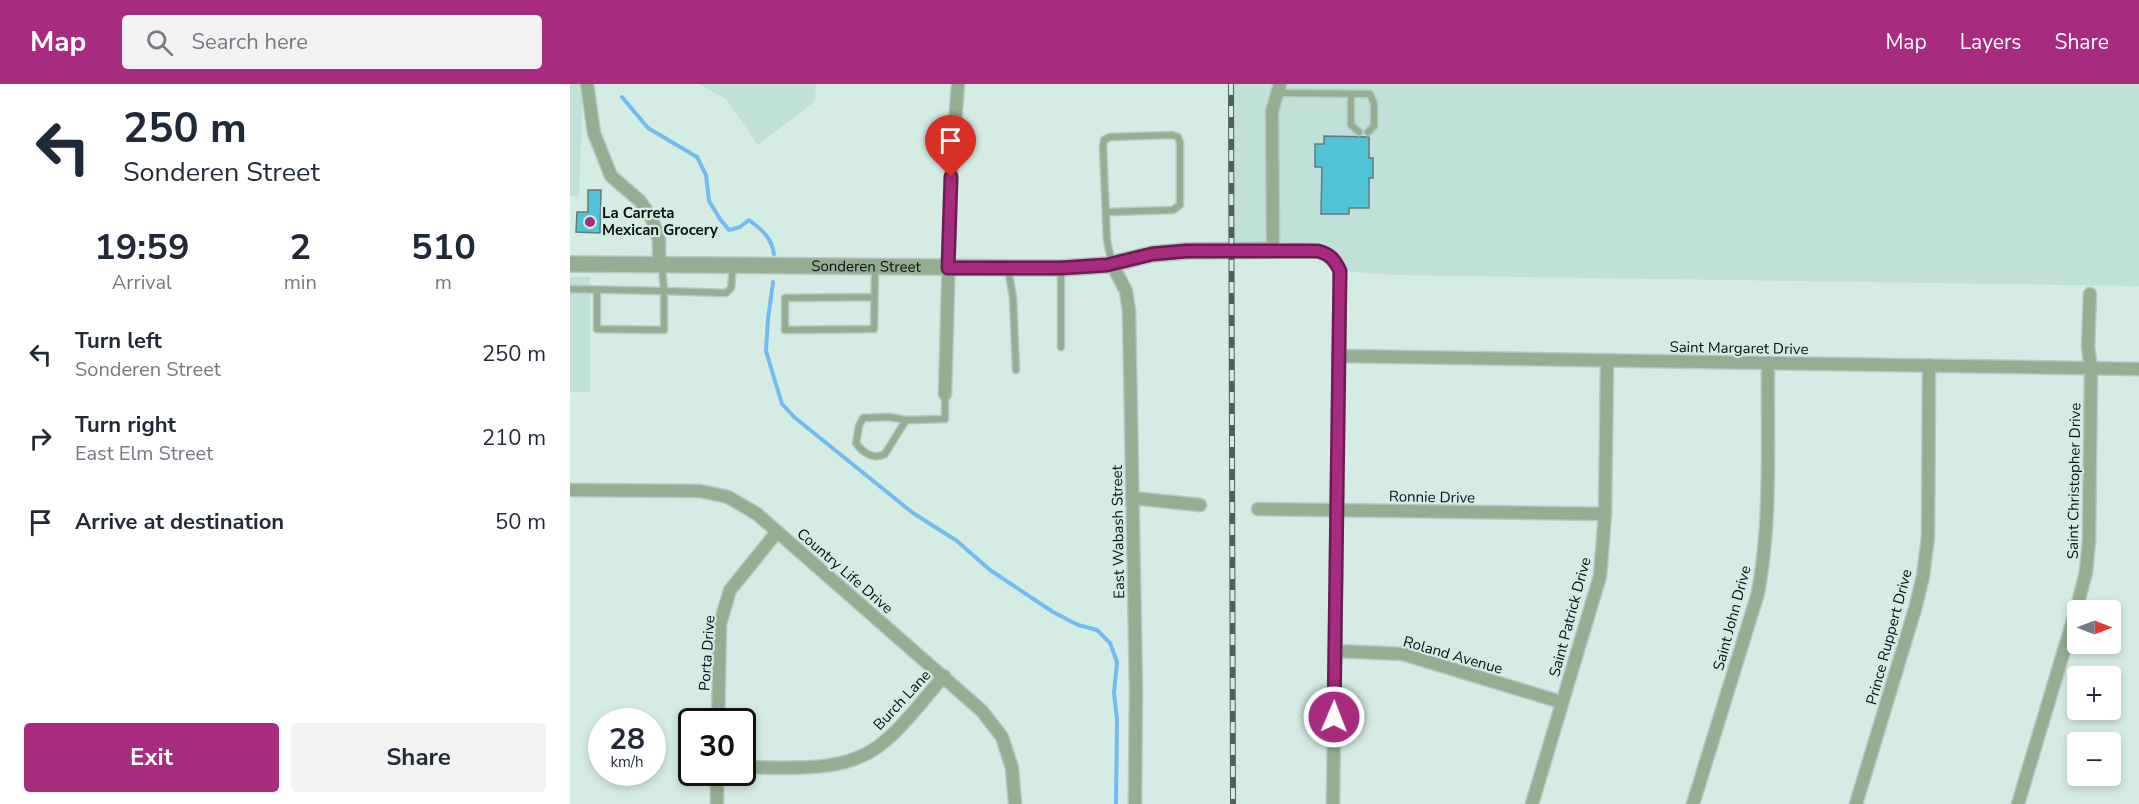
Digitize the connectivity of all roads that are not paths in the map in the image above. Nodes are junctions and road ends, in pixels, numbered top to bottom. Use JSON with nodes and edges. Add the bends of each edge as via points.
{"nodes":[{"id":1,"x":587,"y":84,"type":"edge"},
{"id":2,"x":958,"y":84,"type":"edge"},
{"id":3,"x":1280,"y":89,"type":"edge"},
{"id":4,"x":1351,"y":94,"type":"junction"},
{"id":5,"x":1359,"y":132,"type":"dead end"},
{"id":6,"x":1368,"y":132,"type":"dead end"},
{"id":7,"x":1107,"y":212,"type":"junction"},
{"id":8,"x":1273,"y":250,"type":"junction"},
{"id":9,"x":570,"y":264,"type":"edge"},
{"id":10,"x":1112,"y":264,"type":"junction"},
{"id":11,"x":661,"y":265,"type":"junction"},
{"id":12,"x":733,"y":266,"type":"junction"},
{"id":13,"x":875,"y":267,"type":"junction"},
{"id":14,"x":948,"y":268,"type":"junction"},
{"id":15,"x":1008,"y":268,"type":"junction"},
{"id":16,"x":1061,"y":268,"type":"junction"},
{"id":17,"x":570,"y":289,"type":"edge"},
{"id":18,"x":597,"y":290,"type":"junction"},
{"id":19,"x":664,"y":291,"type":"junction"},
{"id":20,"x":2090,"y":294,"type":"dead end"},
{"id":21,"x":874,"y":297,"type":"junction"},
{"id":22,"x":1061,"y":347,"type":"dead end"},
{"id":23,"x":1338,"y":356,"type":"junction"},
{"id":24,"x":1607,"y":361,"type":"junction"},
{"id":25,"x":1768,"y":363,"type":"junction"},
{"id":26,"x":1929,"y":365,"type":"junction"},
{"id":27,"x":2091,"y":368,"type":"junction"},
{"id":28,"x":2139,"y":369,"type":"edge"},
{"id":29,"x":1016,"y":370,"type":"dead end"},
{"id":30,"x":945,"y":394,"type":"joint"},
{"id":31,"x":906,"y":420,"type":"junction"},
{"id":32,"x":570,"y":490,"type":"edge"},
{"id":33,"x":1132,"y":498,"type":"junction"},
{"id":34,"x":1200,"y":505,"type":"dead end"},
{"id":35,"x":1258,"y":509,"type":"dead end"},
{"id":36,"x":1335,"y":510,"type":"junction"},
{"id":37,"x":1605,"y":514,"type":"junction"},
{"id":38,"x":777,"y":532,"type":"junction"},
{"id":39,"x":1334,"y":651,"type":"junction"},
{"id":40,"x":944,"y":676,"type":"junction"},
{"id":41,"x":1561,"y":702,"type":"junction"},
{"id":42,"x":718,"y":708,"type":"edge"},
{"id":43,"x":756,"y":766,"type":"edge"},
{"id":44,"x":717,"y":786,"type":"edge"},
{"id":45,"x":717,"y":804,"type":"edge"},
{"id":46,"x":1015,"y":804,"type":"edge"},
{"id":47,"x":1136,"y":804,"type":"edge"},
{"id":48,"x":1333,"y":804,"type":"edge"},
{"id":49,"x":1532,"y":804,"type":"edge"},
{"id":50,"x":1693,"y":804,"type":"edge"},
{"id":51,"x":1856,"y":804,"type":"edge"},
{"id":52,"x":2018,"y":804,"type":"edge"}],
"edges":[{"from":1,"to":11,"type":"street","via":[[594,133],[611,176],[640,201],[652,219]]},
{"from":2,"to":14,"type":"street"},
{"from":3,"to":4,"type":"lane"},
{"from":3,"to":8,"type":"street","via":[[1272,111]]},
{"from":4,"to":5,"type":"lane","via":[[1351,125]]},
{"from":4,"to":6,"type":"lane","via":[[1370,94],[1374,126]]},
{"from":7,"to":7,"type":"lane","via":[[1104,140],[1178,137],[1178,208]]},
{"from":7,"to":10,"type":"lane"},
{"from":8,"to":10,"type":"street","name":"Sonderen Street","via":[[1186,251]]},
{"from":8,"to":23,"type":"street","name":"Sonderen Street","via":[[1318,251],[1336,262],[1340,271]]},
{"from":9,"to":11,"type":"street","name":"Sonderen Street"},
{"from":10,"to":16,"type":"street","name":"Sonderen Street"},
{"from":10,"to":33,"type":"street","name":"East Wabash Street","via":[[1126,291],[1129,311]]},
{"from":11,"to":12,"type":"street","name":"Sonderen Street"},
{"from":11,"to":19,"type":"lane"},
{"from":12,"to":13,"type":"street","name":"Sonderen Street"},
{"from":12,"to":19,"type":"lane","via":[[726,293]]},
{"from":13,"to":14,"type":"street","name":"Sonderen Street"},
{"from":13,"to":21,"type":"lane"},
{"from":14,"to":15,"type":"street","name":"Sonderen Street"},
{"from":14,"to":30,"type":"street"},
{"from":15,"to":16,"type":"street","name":"Sonderen Street"},
{"from":15,"to":29,"type":"lane"},
{"from":16,"to":22,"type":"lane"},
{"from":17,"to":18,"type":"lane"},
{"from":18,"to":19,"type":"lane"},
{"from":18,"to":19,"type":"lane","via":[[597,329],[664,330]]},
{"from":20,"to":27,"type":"street","name":"Saint Christopher Drive"},
{"from":21,"to":21,"type":"lane","via":[[874,328],[785,330],[785,298]]},
{"from":23,"to":24,"type":"street","name":"Saint Margaret Drive"},
{"from":23,"to":36,"type":"street"},
{"from":24,"to":25,"type":"street","name":"Saint Margaret Drive"},
{"from":24,"to":37,"type":"street","name":"Saint Patrick Drive"},
{"from":25,"to":26,"type":"street","name":"Saint Margaret Drive"},
{"from":25,"to":50,"type":"street","name":"Saint John Drive","via":[[1766,534],[1758,593]]},
{"from":26,"to":27,"type":"street","name":"Saint Margaret Drive"},
{"from":26,"to":51,"type":"street","name":"Prince Ruppert Drive","via":[[1928,537],[1923,576]]},
{"from":27,"to":28,"type":"street","name":"Saint Margaret Drive"},
{"from":27,"to":52,"type":"street","name":"Saint Christopher Drive","via":[[2086,572]]},
{"from":30,"to":31,"type":"lane","via":[[945,419]]},
{"from":31,"to":31,"type":"lane","via":[[885,454],[879,457],[866,454],[856,443],[863,418]]},
{"from":32,"to":38,"type":"street","name":"Country Life Drive","via":[[700,491],[728,497],[757,514]]},
{"from":33,"to":34,"type":"street"},
{"from":33,"to":47,"type":"street","name":"East Wabash Street"},
{"from":35,"to":36,"type":"street","name":"Ronnie Drive"},
{"from":36,"to":37,"type":"street","name":"Ronnie Drive"},
{"from":36,"to":39,"type":"street"},
{"from":37,"to":41,"type":"street","name":"Saint Patrick Drive","via":[[1599,576]]},
{"from":38,"to":40,"type":"street","name":"Country Life Drive"},
{"from":38,"to":42,"type":"street","name":"Porta Drive","via":[[730,590],[720,624]]},
{"from":39,"to":41,"type":"street","name":"Roland Avenue","via":[[1403,654]]},
{"from":39,"to":48,"type":"street"},
{"from":40,"to":43,"type":"street","name":"Burch Lane","via":[[885,742],[861,756],[820,767]]},
{"from":40,"to":46,"type":"street","name":"Country Life Drive","via":[[982,711],[1002,737],[1012,768]]},
{"from":41,"to":49,"type":"street","name":"Saint Patrick Drive"},
{"from":44,"to":45,"type":"street"}]}
